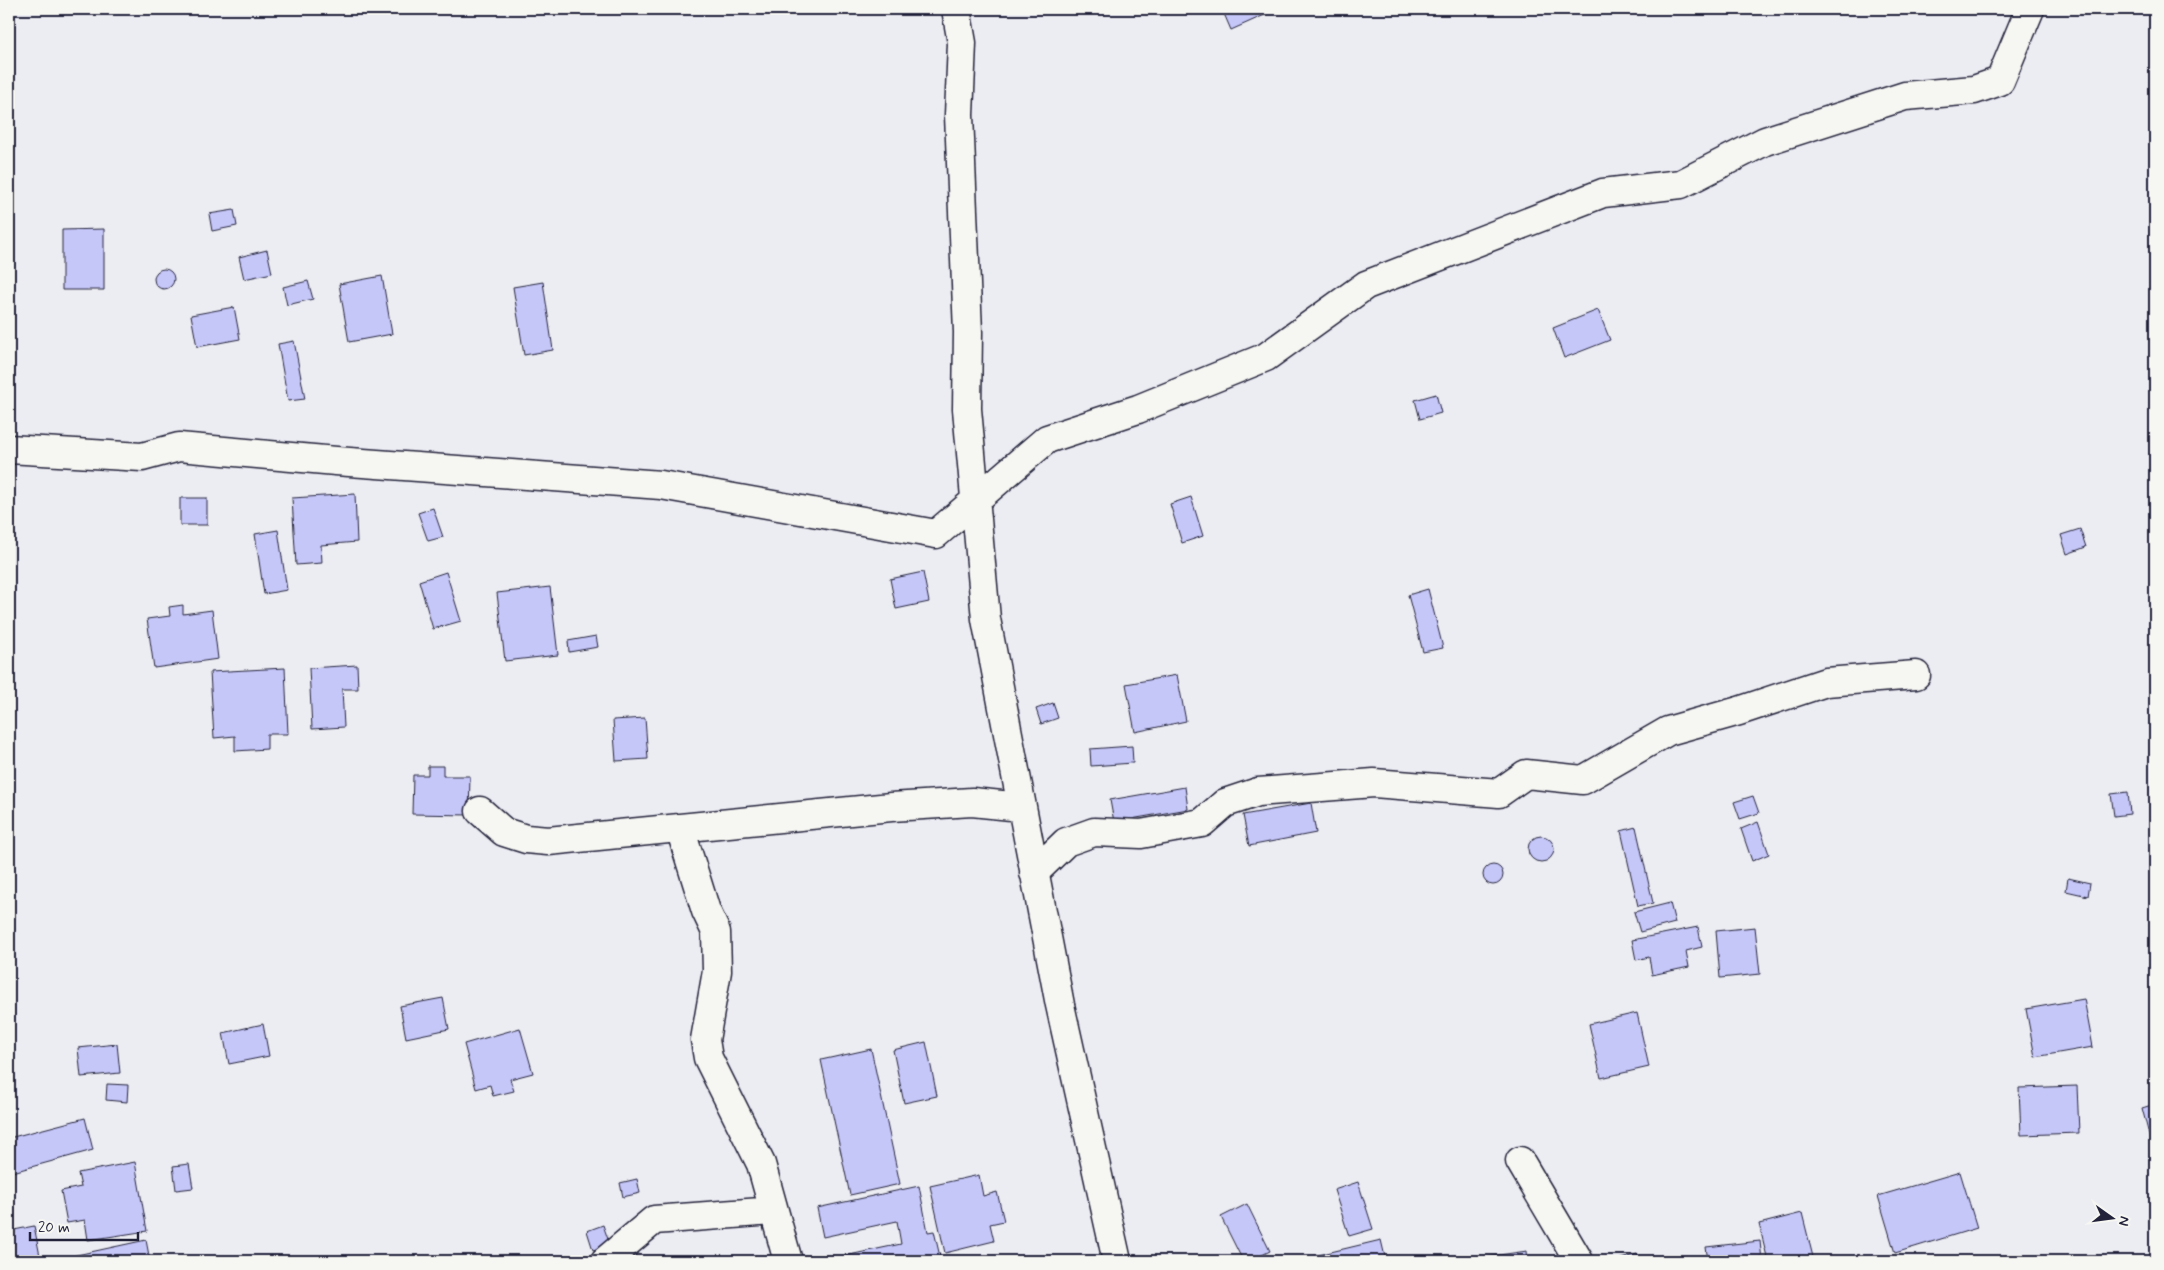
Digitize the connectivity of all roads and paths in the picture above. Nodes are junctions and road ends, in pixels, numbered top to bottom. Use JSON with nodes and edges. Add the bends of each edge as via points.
{"nodes":[{"id":1,"x":956,"y":9,"type":"edge"},
{"id":2,"x":2030,"y":9,"type":"edge"},
{"id":3,"x":9,"y":448,"type":"edge"},
{"id":4,"x":974,"y":499,"type":"junction"},
{"id":5,"x":1916,"y":675,"type":"dead end"},
{"id":6,"x":1021,"y":807,"type":"junction"},
{"id":7,"x":480,"y":811,"type":"dead end"},
{"id":8,"x":680,"y":828,"type":"junction"},
{"id":9,"x":1034,"y":873,"type":"junction"},
{"id":10,"x":1520,"y":1161,"type":"dead end"},
{"id":11,"x":774,"y":1211,"type":"junction"},
{"id":12,"x":605,"y":1261,"type":"edge"},
{"id":13,"x":788,"y":1261,"type":"edge"},
{"id":14,"x":1117,"y":1261,"type":"edge"},
{"id":15,"x":1579,"y":1261,"type":"edge"}],
"edges":[{"from":1,"to":4,"type":"street","via":[[962,43],[959,115],[968,332],[967,409]]},
{"from":2,"to":4,"type":"street","via":[[2000,80],[1974,90],[1905,96],[1765,141],[1681,184],[1603,193],[1366,285],[1266,357],[1138,409],[1047,439]]},
{"from":3,"to":4,"type":"street","via":[[142,458],[179,447],[661,485],[936,534]]},
{"from":4,"to":6,"type":"street","via":[[986,619]]},
{"from":5,"to":9,"type":"street","via":[[1826,682],[1668,731],[1583,780],[1526,774],[1498,793],[1374,783],[1258,792],[1225,803],[1202,823],[1141,834],[1094,832],[1066,842]]},
{"from":6,"to":8,"type":"street","via":[[972,802]]},
{"from":6,"to":9,"type":"street"},
{"from":7,"to":8,"type":"street","via":[[504,832],[548,841]]},
{"from":8,"to":11,"type":"street","via":[[706,911],[716,932],[718,971],[704,1040],[708,1058],[761,1164]]},
{"from":9,"to":14,"type":"street"},
{"from":10,"to":15,"type":"street"},
{"from":11,"to":12,"type":"street","via":[[654,1220]]},
{"from":11,"to":13,"type":"street"}]}
